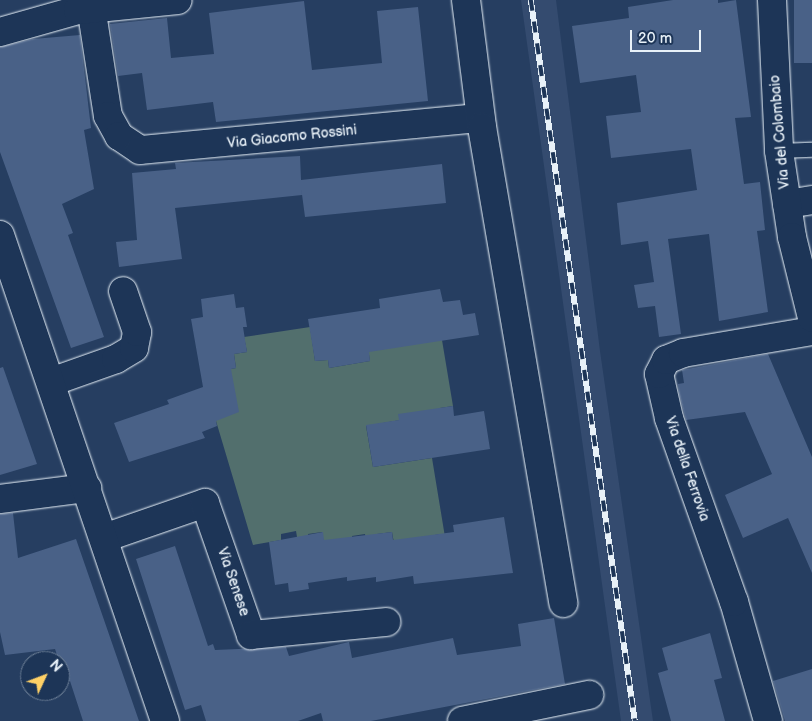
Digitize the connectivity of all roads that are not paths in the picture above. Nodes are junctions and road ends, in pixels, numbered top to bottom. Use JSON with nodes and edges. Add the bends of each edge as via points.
{"nodes":[{"id":1,"x":178,"y":0,"type":"edge"},
{"id":2,"x":466,"y":0,"type":"edge"},
{"id":3,"x":772,"y":0,"type":"edge"},
{"id":4,"x":90,"y":4,"type":"edge"},
{"id":5,"x":0,"y":32,"type":"edge"},
{"id":6,"x":481,"y":118,"type":"junction"},
{"id":7,"x":812,"y":150,"type":"edge"},
{"id":8,"x":779,"y":151,"type":"junction"},
{"id":9,"x":799,"y":202,"type":"edge"},
{"id":10,"x":1,"y":241,"type":"edge"},
{"id":11,"x":123,"y":291,"type":"dead end"},
{"id":12,"x":812,"y":318,"type":"edge"},
{"id":13,"x":812,"y":331,"type":"edge"},
{"id":14,"x":51,"y":382,"type":"junction"},
{"id":15,"x":87,"y":488,"type":"junction"},
{"id":16,"x":0,"y":499,"type":"edge"},
{"id":17,"x":104,"y":538,"type":"junction"},
{"id":18,"x":563,"y":603,"type":"dead end"},
{"id":19,"x":386,"y":622,"type":"dead end"},
{"id":20,"x":589,"y":695,"type":"dead end"},
{"id":21,"x":165,"y":721,"type":"edge"},
{"id":22,"x":462,"y":721,"type":"edge"},
{"id":23,"x":768,"y":721,"type":"edge"}],
"edges":[{"from":1,"to":4,"type":"street"},
{"from":2,"to":6,"type":"street"},
{"from":3,"to":8,"type":"street","name":"Via del Colombaio"},
{"from":4,"to":5,"type":"street"},
{"from":4,"to":6,"type":"street","name":"Via Giacomo Rossini","via":[[101,90],[112,127],[129,144],[149,152]]},
{"from":6,"to":18,"type":"street"},
{"from":7,"to":8,"type":"lane"},
{"from":8,"to":9,"type":"street","name":"Via del Colombaio"},
{"from":9,"to":12,"type":"street","name":"Via del Colombaio"},
{"from":10,"to":14,"type":"street"},
{"from":11,"to":14,"type":"street","via":[[137,332],[134,348],[116,359]]},
{"from":13,"to":23,"type":"street","name":"Via della Ferrovia","via":[[683,353],[666,360],[659,374],[667,411],[731,594]]},
{"from":14,"to":15,"type":"street"},
{"from":15,"to":16,"type":"street"},
{"from":15,"to":17,"type":"street"},
{"from":17,"to":19,"type":"street","name":"Via Senese","via":[[205,503],[252,635]]},
{"from":17,"to":21,"type":"street"},
{"from":20,"to":22,"type":"street"}]}
